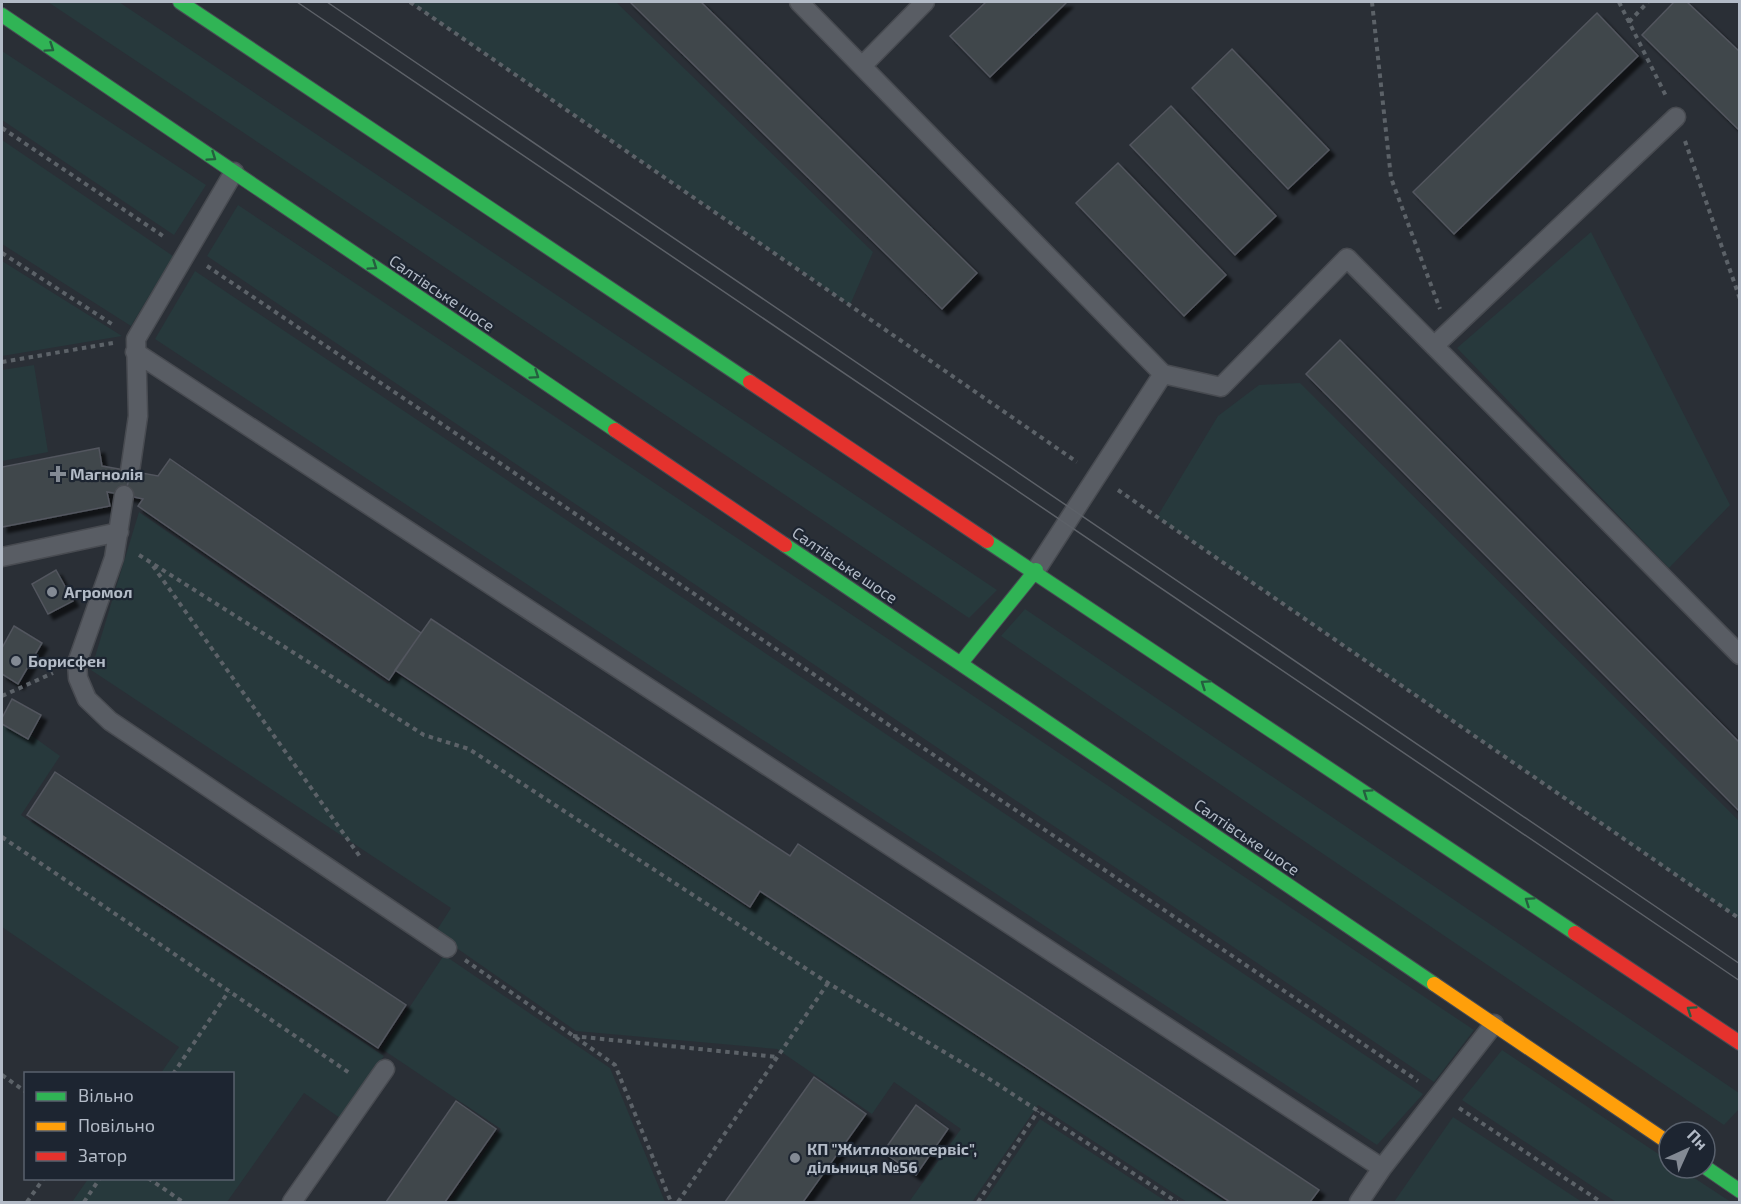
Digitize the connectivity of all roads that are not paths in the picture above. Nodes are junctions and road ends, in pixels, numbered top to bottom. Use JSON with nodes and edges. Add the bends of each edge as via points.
{"nodes":[{"id":1,"x":180,"y":2,"type":"edge"},
{"id":2,"x":799,"y":2,"type":"edge"},
{"id":3,"x":925,"y":2,"type":"edge"},
{"id":4,"x":2,"y":15,"type":"edge"},
{"id":5,"x":862,"y":65,"type":"junction"},
{"id":6,"x":1676,"y":117,"type":"road end"},
{"id":7,"x":234,"y":172,"type":"junction"},
{"id":8,"x":136,"y":345,"type":"junction"},
{"id":9,"x":1434,"y":346,"type":"junction"},
{"id":10,"x":1163,"y":374,"type":"junction"},
{"id":11,"x":130,"y":471,"type":"dead end"},
{"id":12,"x":124,"y":495,"type":"dead end"},
{"id":13,"x":118,"y":538,"type":"junction"},
{"id":14,"x":2,"y":557,"type":"edge"},
{"id":15,"x":1036,"y":570,"type":"junction"},
{"id":16,"x":1740,"y":655,"type":"edge"},
{"id":17,"x":961,"y":663,"type":"junction"},
{"id":18,"x":447,"y":948,"type":"road end"},
{"id":19,"x":1494,"y":1024,"type":"junction"},
{"id":20,"x":1740,"y":1042,"type":"edge"},
{"id":21,"x":385,"y":1069,"type":"dead end"},
{"id":22,"x":1657,"y":1135,"type":"edge"},
{"id":23,"x":1382,"y":1168,"type":"junction"},
{"id":24,"x":1717,"y":1174,"type":"edge"},
{"id":25,"x":1738,"y":1185,"type":"edge"},
{"id":26,"x":292,"y":1203,"type":"edge"},
{"id":27,"x":1359,"y":1203,"type":"edge"}],
"edges":[{"from":1,"to":15,"type":"main road"},
{"from":2,"to":5,"type":"lane"},
{"from":3,"to":5,"type":"lane"},
{"from":4,"to":7,"type":"main road","name":"Салтівське шосе","one_way":true},
{"from":5,"to":10,"type":"lane"},
{"from":6,"to":9,"type":"lane"},
{"from":7,"to":8,"type":"lane"},
{"from":7,"to":17,"type":"main road","name":"Салтівське шосе","one_way":true},
{"from":8,"to":11,"type":"lane","via":[[138,416]]},
{"from":8,"to":23,"type":"lane"},
{"from":9,"to":10,"type":"lane","via":[[1347,258],[1221,387]]},
{"from":9,"to":16,"type":"lane"},
{"from":10,"to":15,"type":"lane"},
{"from":12,"to":13,"type":"lane"},
{"from":13,"to":14,"type":"lane"},
{"from":13,"to":18,"type":"lane","via":[[77,663],[80,687],[96,710]]},
{"from":15,"to":17,"type":"main road"},
{"from":20,"to":15,"type":"main road","one_way":true},
{"from":17,"to":19,"type":"main road","name":"Салтівське шосе"},
{"from":19,"to":22,"type":"main road","name":"Салтівське шосе"},
{"from":19,"to":23,"type":"lane"},
{"from":21,"to":26,"type":"lane"},
{"from":23,"to":27,"type":"lane"},
{"from":24,"to":25,"type":"main road"}]}
